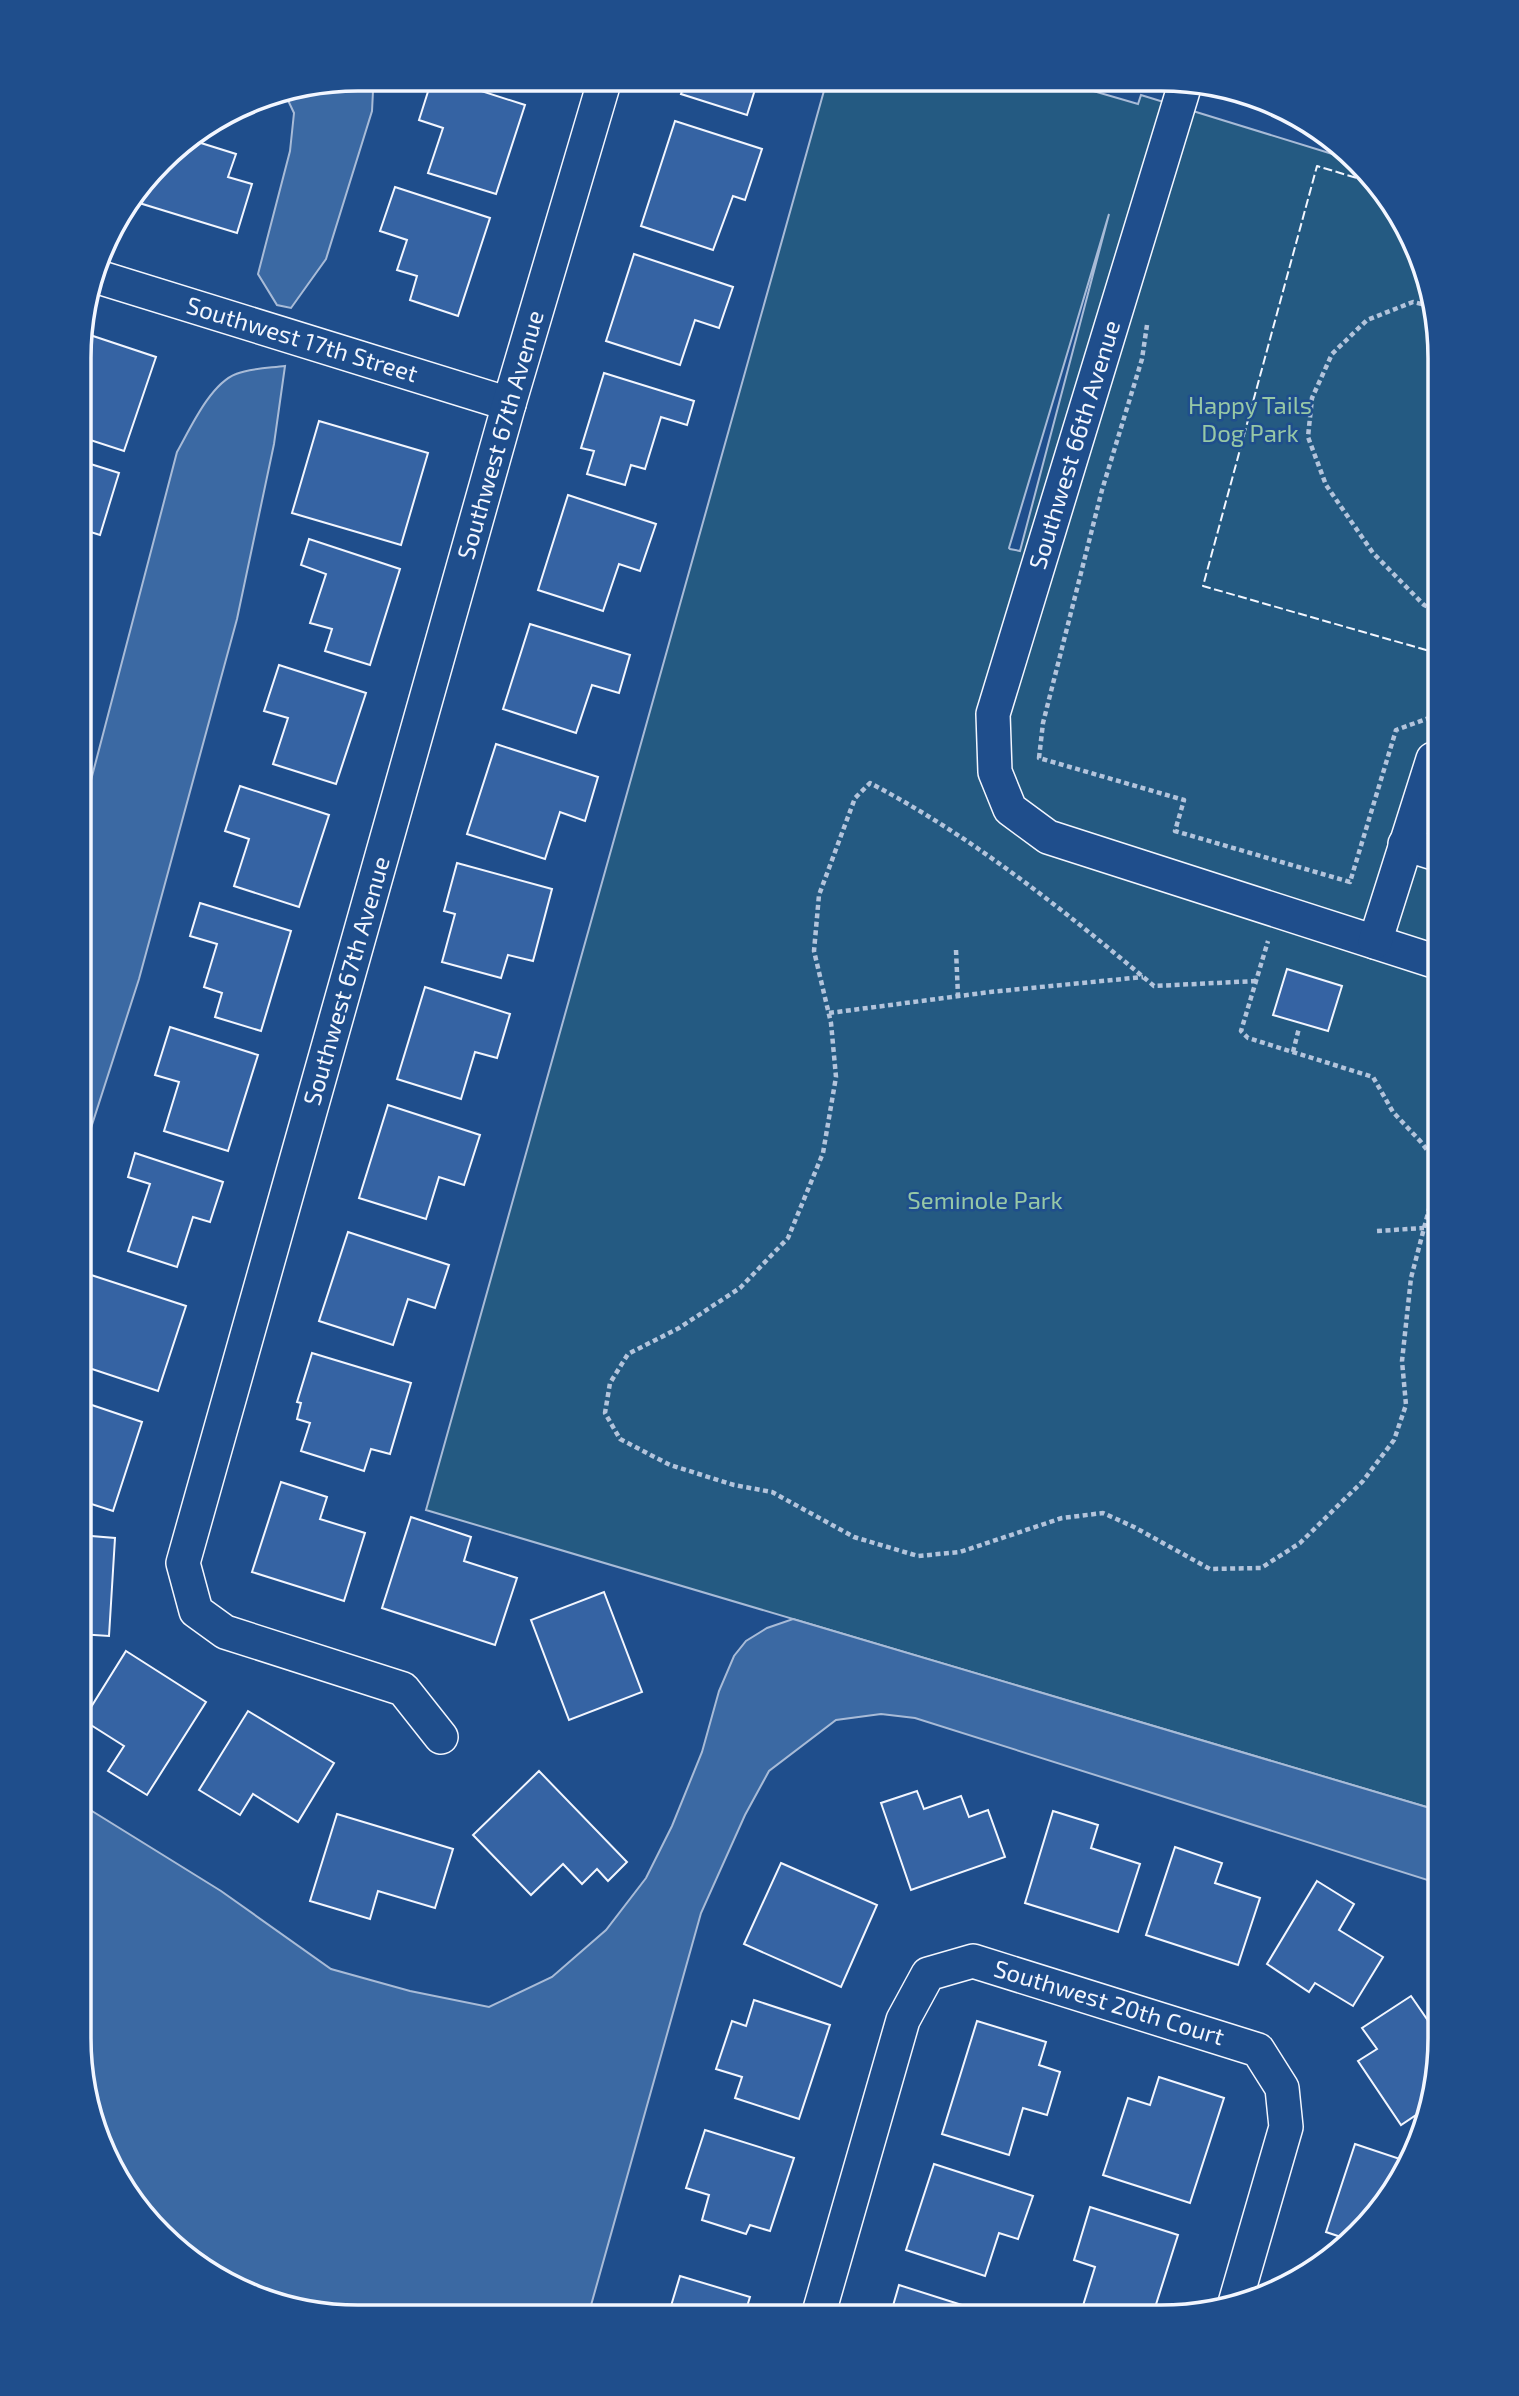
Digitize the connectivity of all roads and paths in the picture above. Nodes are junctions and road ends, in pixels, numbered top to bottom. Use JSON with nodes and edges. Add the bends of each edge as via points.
{"nodes":[{"id":1,"x":601,"y":91,"type":"edge"},
{"id":2,"x":1183,"y":92,"type":"edge"},
{"id":3,"x":103,"y":279,"type":"edge"},
{"id":4,"x":1423,"y":304,"type":"edge"},
{"id":5,"x":1147,"y":323,"type":"dead end"},
{"id":6,"x":509,"y":404,"type":"junction"},
{"id":7,"x":1428,"y":606,"type":"edge"},
{"id":8,"x":1428,"y":718,"type":"edge"},
{"id":9,"x":1428,"y":774,"type":"edge"},
{"id":10,"x":1405,"y":844,"type":"junction"},
{"id":11,"x":1428,"y":851,"type":"edge"},
{"id":12,"x":1277,"y":910,"type":"junction"},
{"id":13,"x":1375,"y":942,"type":"junction"},
{"id":14,"x":956,"y":950,"type":"dead end"},
{"id":15,"x":1428,"y":958,"type":"edge"},
{"id":16,"x":1143,"y":977,"type":"junction"},
{"id":17,"x":1256,"y":981,"type":"junction"},
{"id":18,"x":958,"y":996,"type":"junction"},
{"id":19,"x":829,"y":1013,"type":"junction"},
{"id":20,"x":1299,"y":1028,"type":"dead end"},
{"id":21,"x":1293,"y":1052,"type":"junction"},
{"id":22,"x":1428,"y":1151,"type":"edge"},
{"id":23,"x":1428,"y":1215,"type":"edge"},
{"id":24,"x":1424,"y":1228,"type":"junction"},
{"id":25,"x":1377,"y":1231,"type":"dead end"},
{"id":26,"x":441,"y":1737,"type":"dead end"},
{"id":27,"x":1238,"y":2294,"type":"edge"},
{"id":28,"x":821,"y":2305,"type":"edge"}],
"edges":[{"from":1,"to":6,"type":"street","name":"Southwest 67th Avenue"},
{"from":2,"to":12,"type":"street","name":"Southwest 66th Avenue","via":[[993,714],[995,772],[1010,809],[1048,837]]},
{"from":3,"to":6,"type":"street","name":"Southwest 17th Street"},
{"from":4,"to":7,"type":"path","via":[[1413,302],[1367,320],[1332,354],[1312,398],[1308,437],[1325,485],[1373,553]]},
{"from":5,"to":8,"type":"path","via":[[1142,359],[1102,490],[1046,710],[1039,758],[1184,800],[1175,831],[1350,882],[1396,730]]},
{"from":6,"to":26,"type":"street","name":"Southwest 67th Avenue","via":[[183,1563],[196,1611],[225,1632],[403,1689]]},
{"from":9,"to":10,"type":"street"},
{"from":10,"to":11,"type":"street"},
{"from":10,"to":13,"type":"street"},
{"from":12,"to":13,"type":"street"},
{"from":12,"to":17,"type":"path"},
{"from":13,"to":15,"type":"street"},
{"from":14,"to":18,"type":"path"},
{"from":16,"to":17,"type":"path","via":[[1154,986]]},
{"from":16,"to":18,"type":"path"},
{"from":16,"to":19,"type":"path","via":[[1061,909],[957,834],[870,783],[855,798],[820,895],[814,951]]},
{"from":17,"to":21,"type":"path","via":[[1241,1031],[1248,1038]]},
{"from":18,"to":19,"type":"path"},
{"from":19,"to":24,"type":"path","via":[[836,1077],[823,1153],[788,1238],[740,1288],[679,1328],[628,1353],[610,1383],[605,1413],[620,1439],[670,1465],[772,1492],[854,1537],[918,1556],[960,1552],[1062,1518],[1103,1513],[1210,1569],[1261,1568],[1300,1543],[1363,1481],[1394,1440],[1406,1405],[1402,1362],[1411,1278]]},
{"from":20,"to":21,"type":"path"},
{"from":21,"to":22,"type":"path","via":[[1373,1077],[1393,1112]]},
{"from":23,"to":24,"type":"path"},
{"from":24,"to":25,"type":"path"},
{"from":27,"to":28,"type":"street","name":"Southwest 20th Court","via":[[1286,2127],[1282,2088],[1258,2050],[973,1961],[928,1974],[903,2020]]}]}
